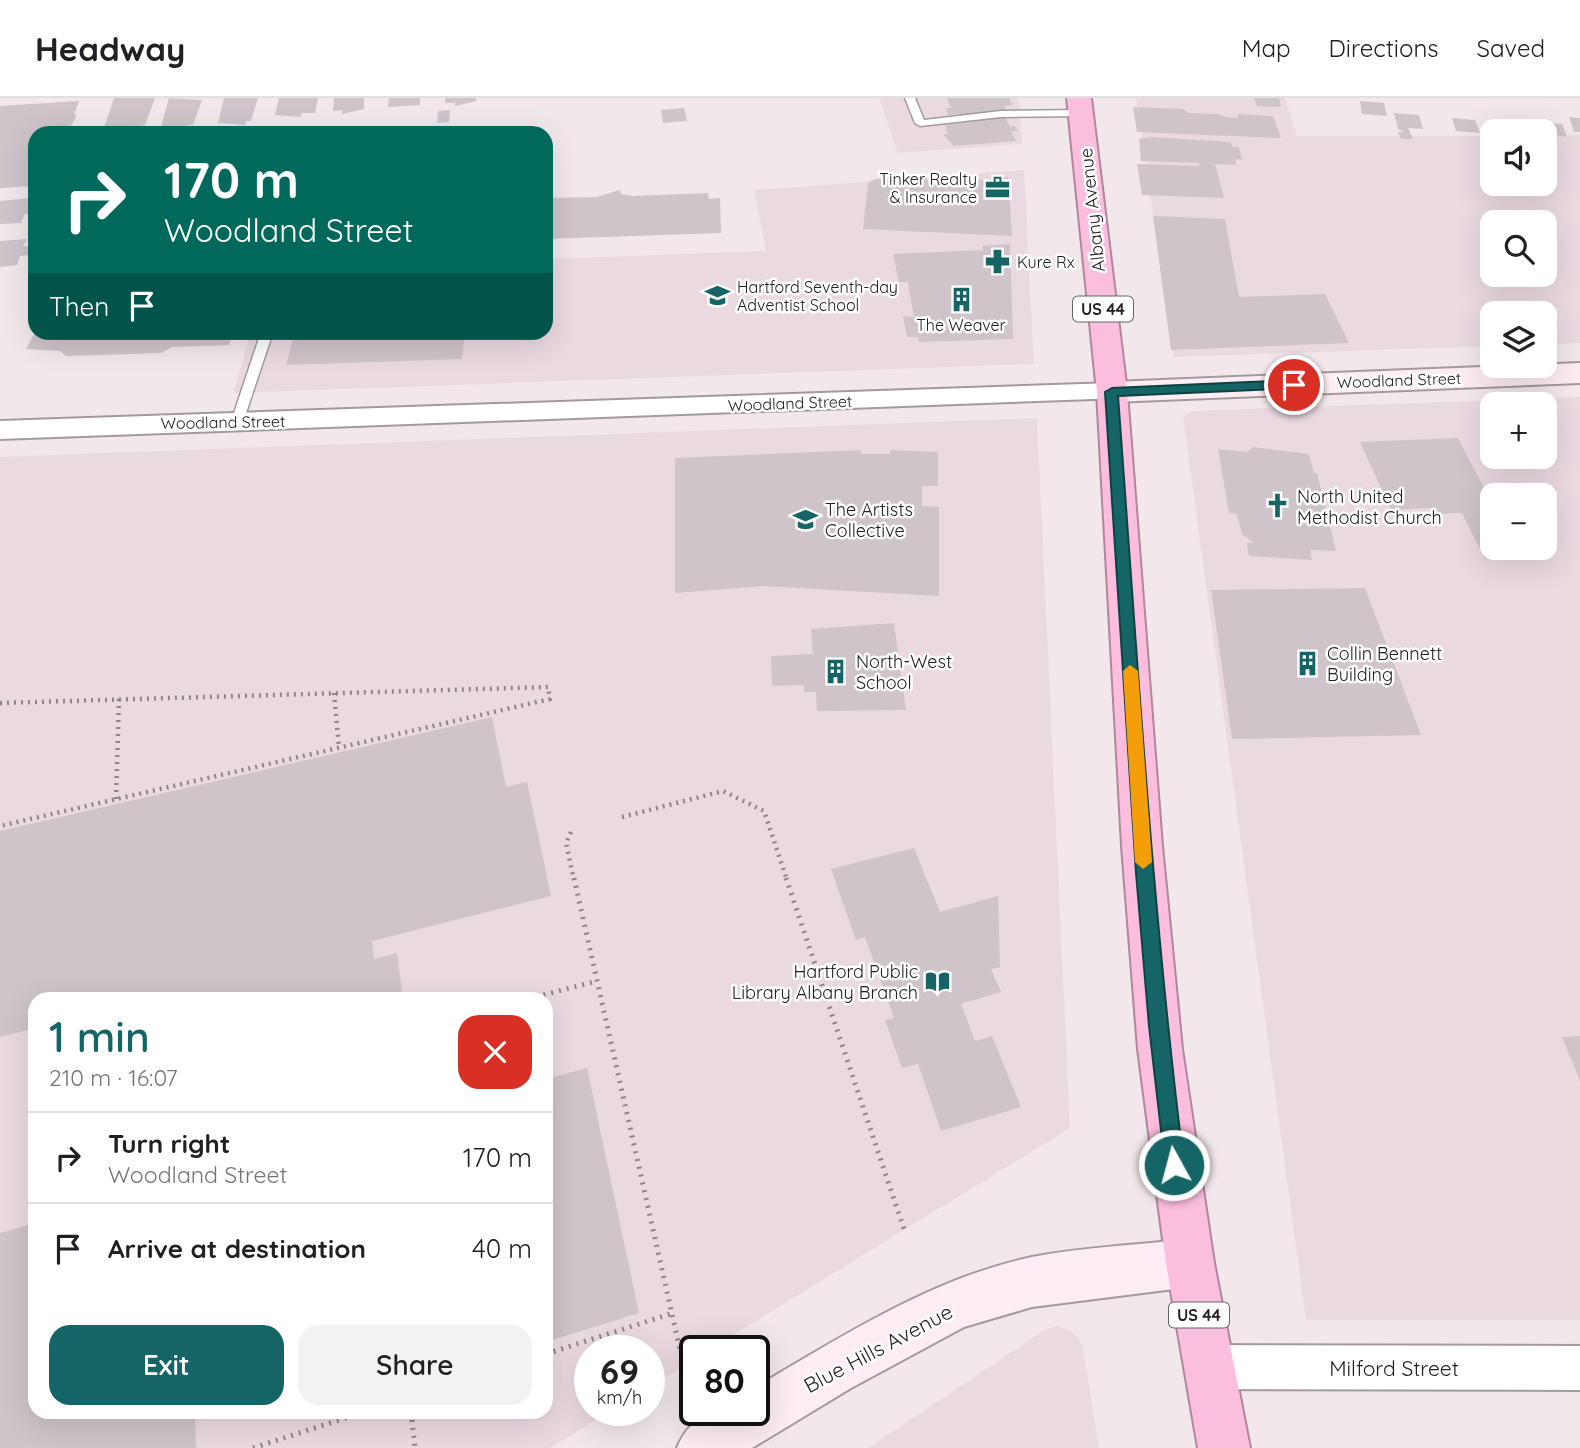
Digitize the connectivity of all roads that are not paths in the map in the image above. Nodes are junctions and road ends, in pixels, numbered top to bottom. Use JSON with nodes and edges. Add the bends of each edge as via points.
{"nodes":[{"id":1,"x":910,"y":98,"type":"edge"},
{"id":2,"x":1080,"y":105,"type":"edge"},
{"id":3,"x":264,"y":340,"type":"edge"},
{"id":4,"x":1580,"y":373,"type":"edge"},
{"id":5,"x":1112,"y":392,"type":"junction"},
{"id":6,"x":237,"y":422,"type":"junction"},
{"id":7,"x":0,"y":430,"type":"edge"},
{"id":8,"x":1190,"y":1263,"type":"junction"},
{"id":9,"x":1208,"y":1367,"type":"junction"},
{"id":10,"x":1580,"y":1368,"type":"edge"},
{"id":11,"x":704,"y":1448,"type":"edge"},
{"id":12,"x":1224,"y":1448,"type":"edge"}],
"edges":[{"from":1,"to":2,"type":"lane","via":[[920,123]]},
{"from":2,"to":5,"type":"highway","name":"Albany Avenue","number":"US 44"},
{"from":3,"to":6,"type":"lane"},
{"from":4,"to":5,"type":"main road","name":"Woodland Street"},
{"from":5,"to":6,"type":"street","name":"Woodland Street"},
{"from":5,"to":8,"type":"highway","name":"Albany Avenue","number":"US 44","via":[[1153,980]]},
{"from":6,"to":7,"type":"street","name":"Woodland Street"},
{"from":8,"to":9,"type":"highway","name":"Albany Avenue","number":"US 44"},
{"from":8,"to":11,"type":"main road","name":"Blue Hills Avenue","via":[[1032,1282],[955,1306],[833,1370]]},
{"from":9,"to":10,"type":"street","name":"Milford Street"},
{"from":9,"to":12,"type":"highway","name":"Albany Avenue","number":"US 44"}]}
